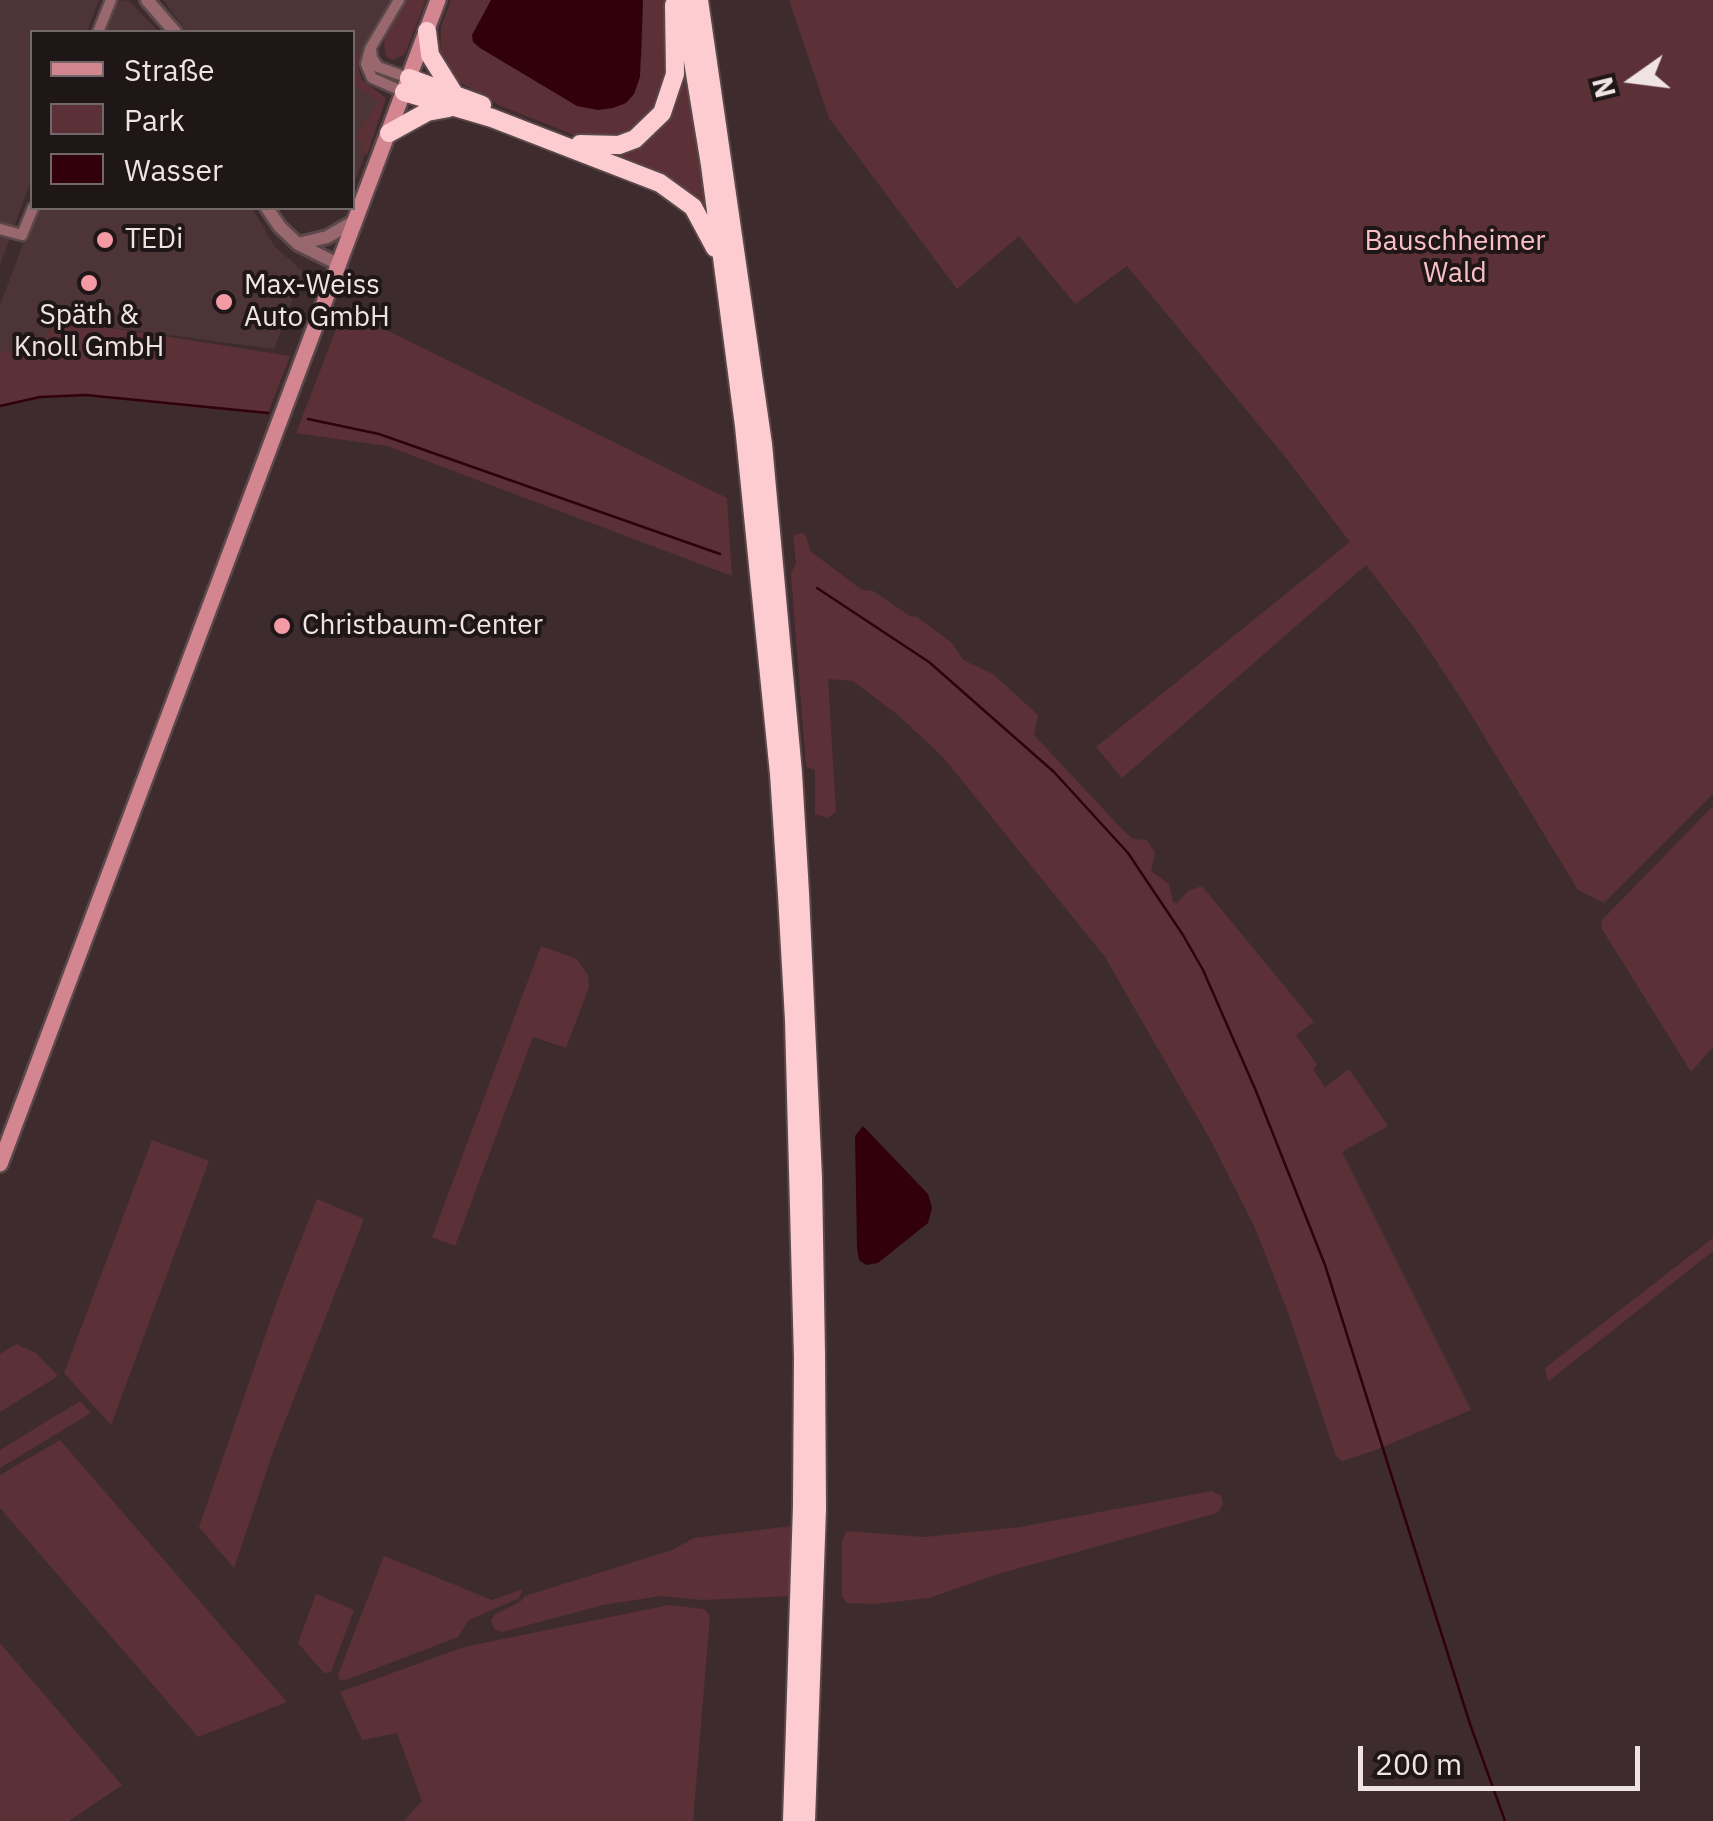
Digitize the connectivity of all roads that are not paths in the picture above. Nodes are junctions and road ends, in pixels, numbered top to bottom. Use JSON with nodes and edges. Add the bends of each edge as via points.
{"nodes":[{"id":1,"x":111,"y":0,"type":"edge"},
{"id":2,"x":147,"y":0,"type":"edge"},
{"id":3,"x":400,"y":0,"type":"edge"},
{"id":4,"x":438,"y":0,"type":"edge"},
{"id":5,"x":674,"y":0,"type":"edge"},
{"id":6,"x":683,"y":0,"type":"edge"},
{"id":7,"x":698,"y":0,"type":"edge"},
{"id":8,"x":99,"y":30,"type":"edge"},
{"id":9,"x":173,"y":30,"type":"edge"},
{"id":10,"x":426,"y":31,"type":"junction"},
{"id":11,"x":406,"y":85,"type":"junction"},
{"id":12,"x":456,"y":100,"type":"junction"},
{"id":13,"x":388,"y":133,"type":"junction"},
{"id":14,"x":32,"y":210,"type":"edge"},
{"id":15,"x":268,"y":210,"type":"edge"},
{"id":16,"x":356,"y":220,"type":"junction"},
{"id":17,"x":0,"y":229,"type":"edge"},
{"id":18,"x":298,"y":244,"type":"junction"},
{"id":19,"x":340,"y":265,"type":"junction"},
{"id":20,"x":728,"y":297,"type":"junction"},
{"id":21,"x":0,"y":1164,"type":"edge"},
{"id":22,"x":792,"y":1821,"type":"edge"},
{"id":23,"x":806,"y":1821,"type":"edge"}],
"edges":[{"from":1,"to":8,"type":"street"},
{"from":2,"to":9,"type":"street"},
{"from":3,"to":11,"type":"street","via":[[366,60],[381,84]]},
{"from":4,"to":10,"type":"main road"},
{"from":5,"to":12,"type":"highway","via":[[670,96],[649,128],[619,146],[574,143]]},
{"from":6,"to":20,"type":"highway"},
{"from":7,"to":23,"type":"highway","via":[[763,444],[800,893],[813,1178],[817,1508]]},
{"from":10,"to":11,"type":"main road"},
{"from":10,"to":12,"type":"highway","via":[[430,55]]},
{"from":11,"to":12,"type":"highway"},
{"from":11,"to":13,"type":"main road"},
{"from":12,"to":13,"type":"highway"},
{"from":12,"to":20,"type":"highway","via":[[677,193],[705,224]]},
{"from":13,"to":16,"type":"main road"},
{"from":14,"to":17,"type":"street","via":[[22,236]]},
{"from":15,"to":18,"type":"street"},
{"from":16,"to":18,"type":"street"},
{"from":16,"to":19,"type":"main road"},
{"from":18,"to":19,"type":"street"},
{"from":19,"to":21,"type":"main road"},
{"from":20,"to":22,"type":"highway","via":[[780,774],[794,1020],[803,1358]]}]}
